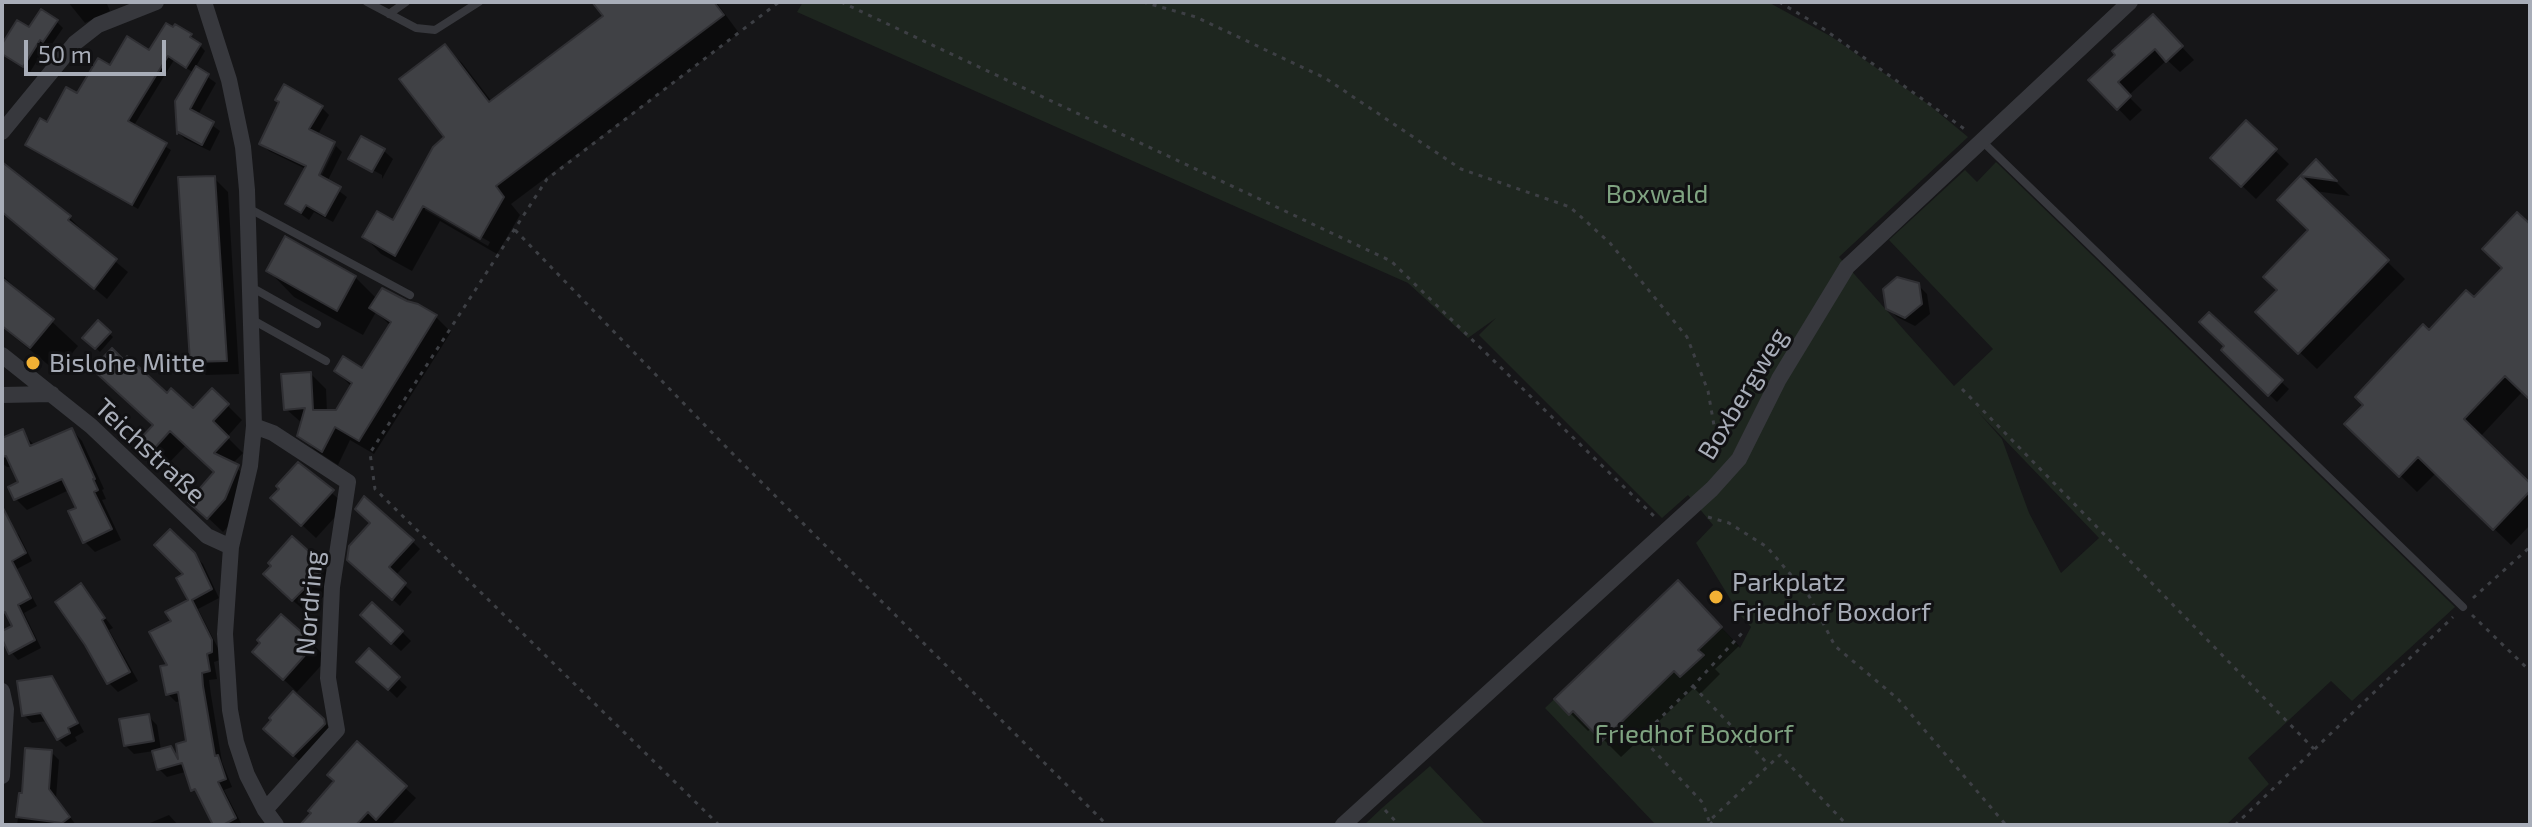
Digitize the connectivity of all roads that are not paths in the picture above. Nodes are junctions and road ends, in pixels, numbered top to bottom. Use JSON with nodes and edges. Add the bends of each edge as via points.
{"nodes":[{"id":1,"x":156,"y":2,"type":"edge"},
{"id":2,"x":204,"y":2,"type":"edge"},
{"id":3,"x":367,"y":2,"type":"edge"},
{"id":4,"x":406,"y":2,"type":"edge"},
{"id":5,"x":479,"y":2,"type":"edge"},
{"id":6,"x":2130,"y":2,"type":"edge"},
{"id":7,"x":389,"y":14,"type":"junction"},
{"id":8,"x":2,"y":132,"type":"edge"},
{"id":9,"x":1982,"y":141,"type":"junction"},
{"id":10,"x":248,"y":207,"type":"junction"},
{"id":11,"x":250,"y":287,"type":"junction"},
{"id":12,"x":410,"y":295,"type":"dead end"},
{"id":13,"x":251,"y":319,"type":"junction"},
{"id":14,"x":317,"y":324,"type":"dead end"},
{"id":15,"x":2,"y":355,"type":"edge"},
{"id":16,"x":326,"y":361,"type":"dead end"},
{"id":17,"x":52,"y":394,"type":"junction"},
{"id":18,"x":2,"y":395,"type":"edge"},
{"id":19,"x":254,"y":426,"type":"junction"},
{"id":20,"x":231,"y":547,"type":"junction"},
{"id":21,"x":2463,"y":607,"type":"road end"},
{"id":22,"x":2,"y":691,"type":"edge"},
{"id":23,"x":2,"y":776,"type":"edge"},
{"id":24,"x":272,"y":821,"type":"edge"},
{"id":25,"x":1343,"y":825,"type":"edge"}],
"edges":[{"from":1,"to":8,"type":"street","via":[[98,25],[75,43]]},
{"from":2,"to":10,"type":"street","name":"Nordring","via":[[229,80]]},
{"from":3,"to":7,"type":"lane"},
{"from":4,"to":7,"type":"lane"},
{"from":5,"to":7,"type":"lane","via":[[435,30],[416,28]]},
{"from":6,"to":9,"type":"street","name":"Boxbergweg"},
{"from":9,"to":21,"type":"lane"},
{"from":9,"to":25,"type":"street","name":"Boxbergweg","via":[[1847,267],[1779,379],[1739,459],[1712,489]]},
{"from":10,"to":11,"type":"street","name":"Nordring"},
{"from":10,"to":12,"type":"lane"},
{"from":11,"to":13,"type":"street","name":"Nordring"},
{"from":11,"to":14,"type":"lane"},
{"from":13,"to":16,"type":"lane"},
{"from":13,"to":19,"type":"street","name":"Nordring"},
{"from":15,"to":17,"type":"street","name":"Teichstraße"},
{"from":17,"to":18,"type":"street"},
{"from":17,"to":20,"type":"street","name":"Teichstraße","via":[[207,536]]},
{"from":19,"to":20,"type":"street","name":"Nordring"},
{"from":19,"to":24,"type":"street","name":"Nordring","via":[[348,482],[329,648],[337,730]]},
{"from":20,"to":24,"type":"street","name":"Nordring","via":[[225,634],[230,710],[247,775]]},
{"from":22,"to":23,"type":"street"}]}
